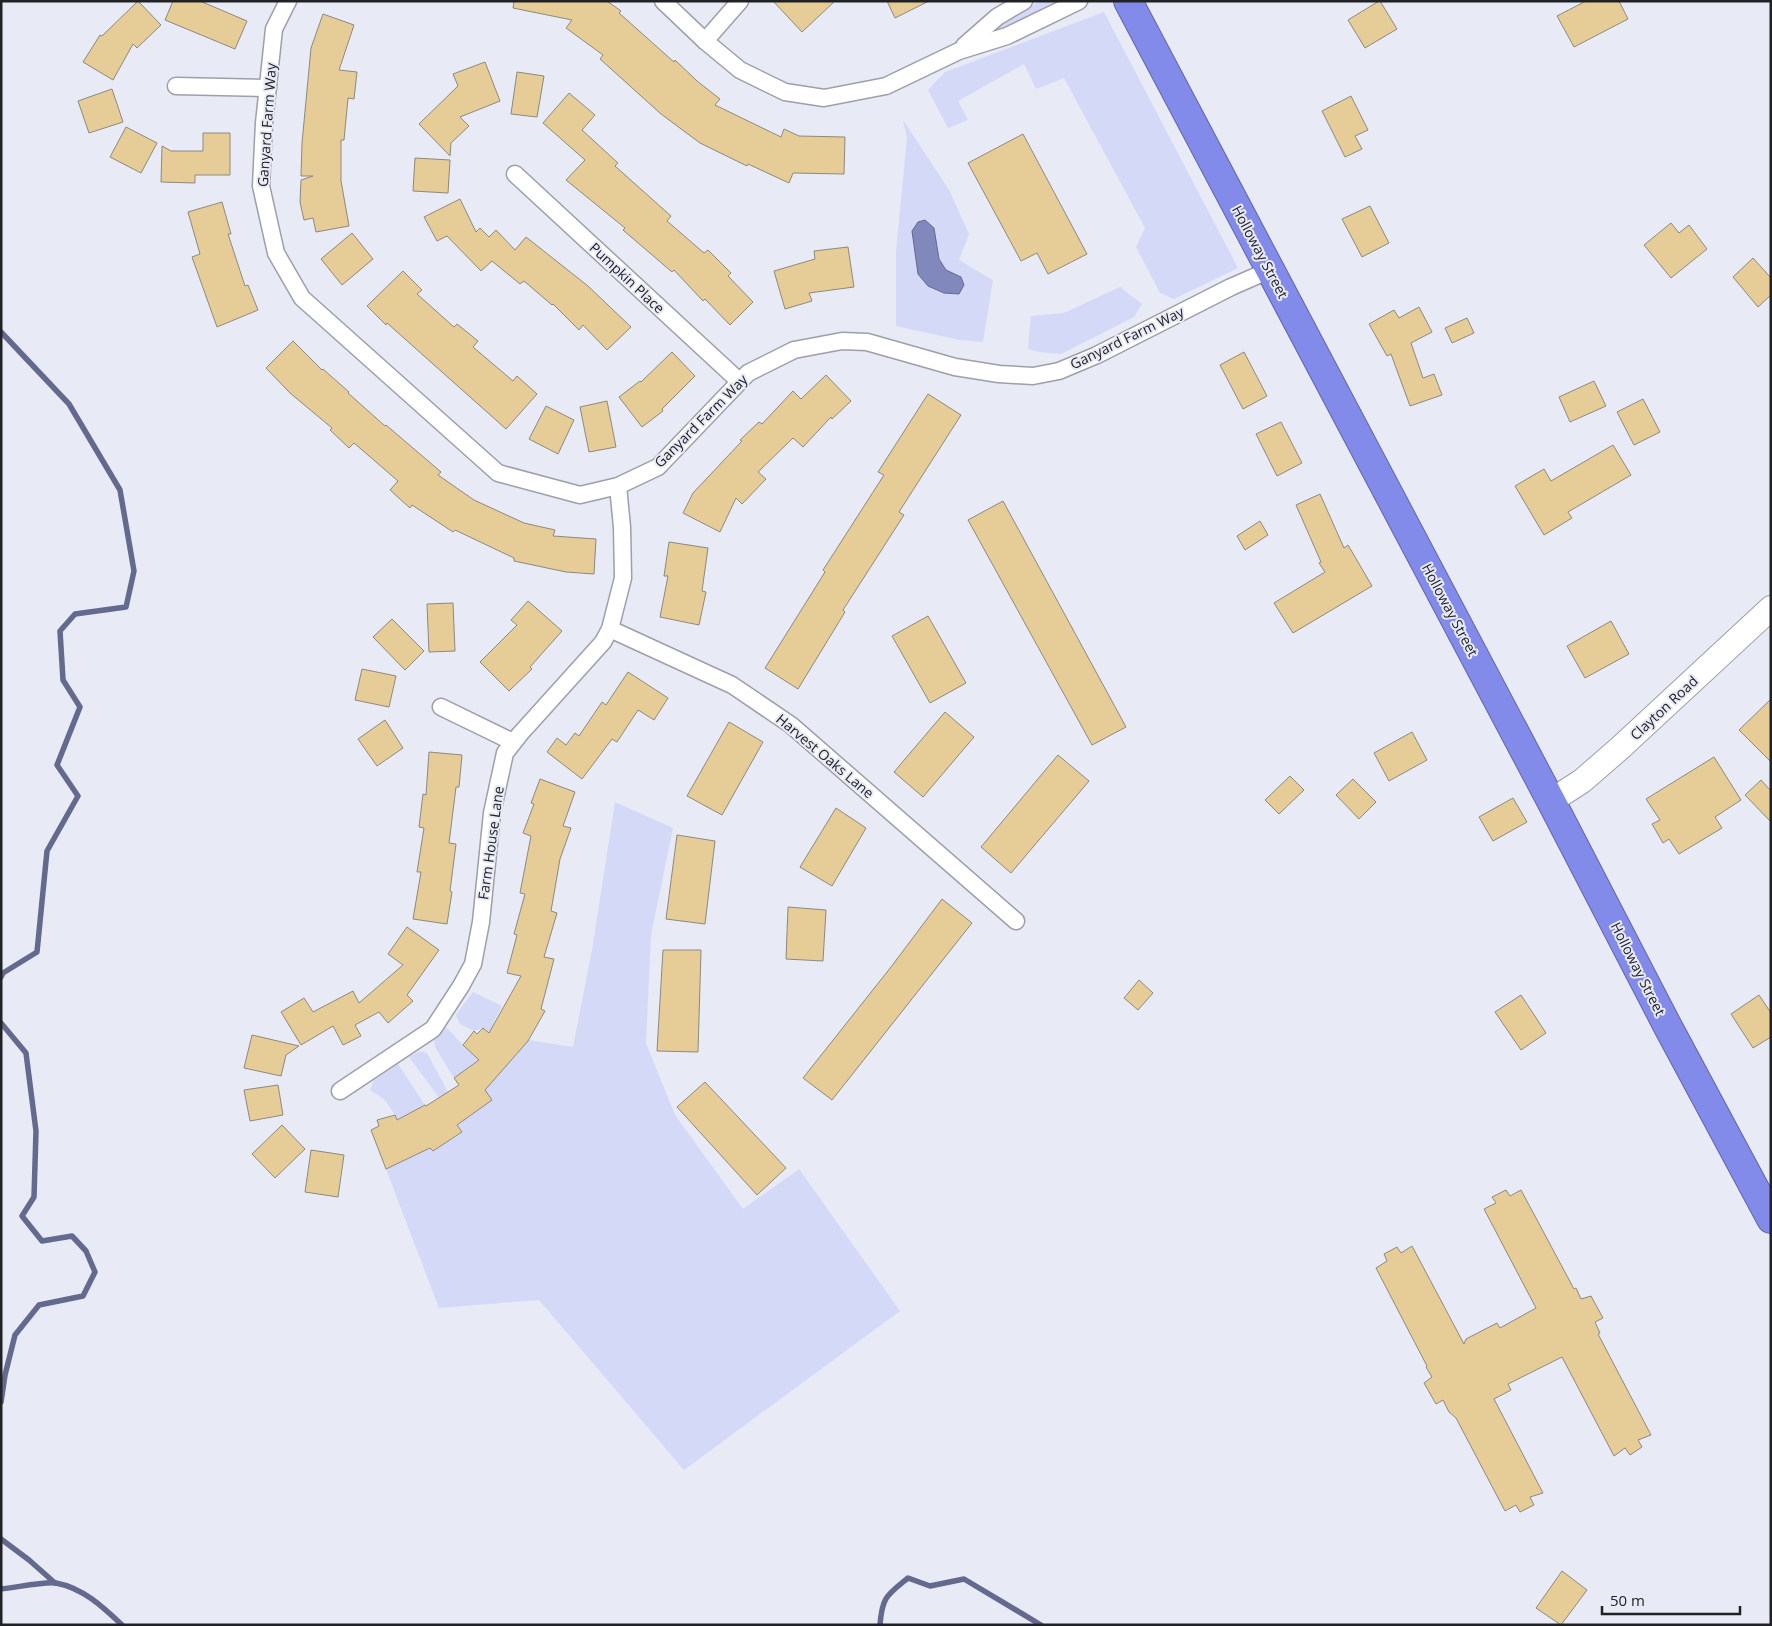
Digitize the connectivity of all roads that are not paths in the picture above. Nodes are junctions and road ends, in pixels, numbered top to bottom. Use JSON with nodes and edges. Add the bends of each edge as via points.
{"nodes":[{"id":1,"x":288,"y":1,"type":"edge"},
{"id":2,"x":663,"y":1,"type":"edge"},
{"id":3,"x":740,"y":1,"type":"edge"},
{"id":4,"x":1024,"y":1,"type":"edge"},
{"id":5,"x":1079,"y":1,"type":"edge"},
{"id":6,"x":1128,"y":1,"type":"edge"},
{"id":7,"x":704,"y":41,"type":"junction"},
{"id":8,"x":959,"y":51,"type":"junction"},
{"id":9,"x":176,"y":86,"type":"dead end"},
{"id":10,"x":268,"y":88,"type":"junction"},
{"id":11,"x":515,"y":174,"type":"dead end"},
{"id":12,"x":1270,"y":270,"type":"junction"},
{"id":13,"x":739,"y":381,"type":"junction"},
{"id":14,"x":618,"y":486,"type":"junction"},
{"id":15,"x":1771,"y":608,"type":"edge"},
{"id":16,"x":610,"y":629,"type":"junction"},
{"id":17,"x":441,"y":707,"type":"dead end"},
{"id":18,"x":513,"y":742,"type":"junction"},
{"id":19,"x":1551,"y":801,"type":"junction"},
{"id":20,"x":1016,"y":921,"type":"dead end"},
{"id":21,"x":340,"y":1091,"type":"dead end"},
{"id":22,"x":1771,"y":1219,"type":"edge"}],
"edges":[{"from":1,"to":10,"type":"street","name":"Ganyard Farm Way","via":[[274,29]]},
{"from":2,"to":7,"type":"street"},
{"from":3,"to":7,"type":"street"},
{"from":4,"to":8,"type":"street","via":[[997,17]]},
{"from":5,"to":8,"type":"street","via":[[1007,36]]},
{"from":6,"to":12,"type":"highway","name":"Holloway Street"},
{"from":7,"to":8,"type":"street","via":[[740,70],[785,92],[824,98],[886,86]]},
{"from":9,"to":10,"type":"street"},
{"from":10,"to":14,"type":"street","name":"Ganyard Farm Way","via":[[260,186],[276,253],[302,298],[498,473],[580,495]]},
{"from":11,"to":13,"type":"street","name":"Pumpkin Place"},
{"from":12,"to":13,"type":"street","name":"Ganyard Farm Way","via":[[1059,371],[1014,376],[955,367],[867,342],[842,341],[794,350],[748,373]]},
{"from":12,"to":19,"type":"highway","name":"Holloway Street"},
{"from":13,"to":14,"type":"street","name":"Ganyard Farm Way","via":[[658,467]]},
{"from":14,"to":16,"type":"street","name":"Farm House Lane","via":[[623,578]]},
{"from":15,"to":19,"type":"street","name":"Clayton Road","via":[[1620,748],[1582,781]]},
{"from":16,"to":18,"type":"street","name":"Farm House Lane","via":[[603,642]]},
{"from":16,"to":20,"type":"street","name":"Harvest Oaks Lane","via":[[732,685],[791,725]]},
{"from":17,"to":18,"type":"street"},
{"from":18,"to":21,"type":"street","name":"Farm House Lane","via":[[505,753],[492,813],[481,922],[473,964],[433,1029]]},
{"from":19,"to":22,"type":"highway","name":"Holloway Street"}]}
